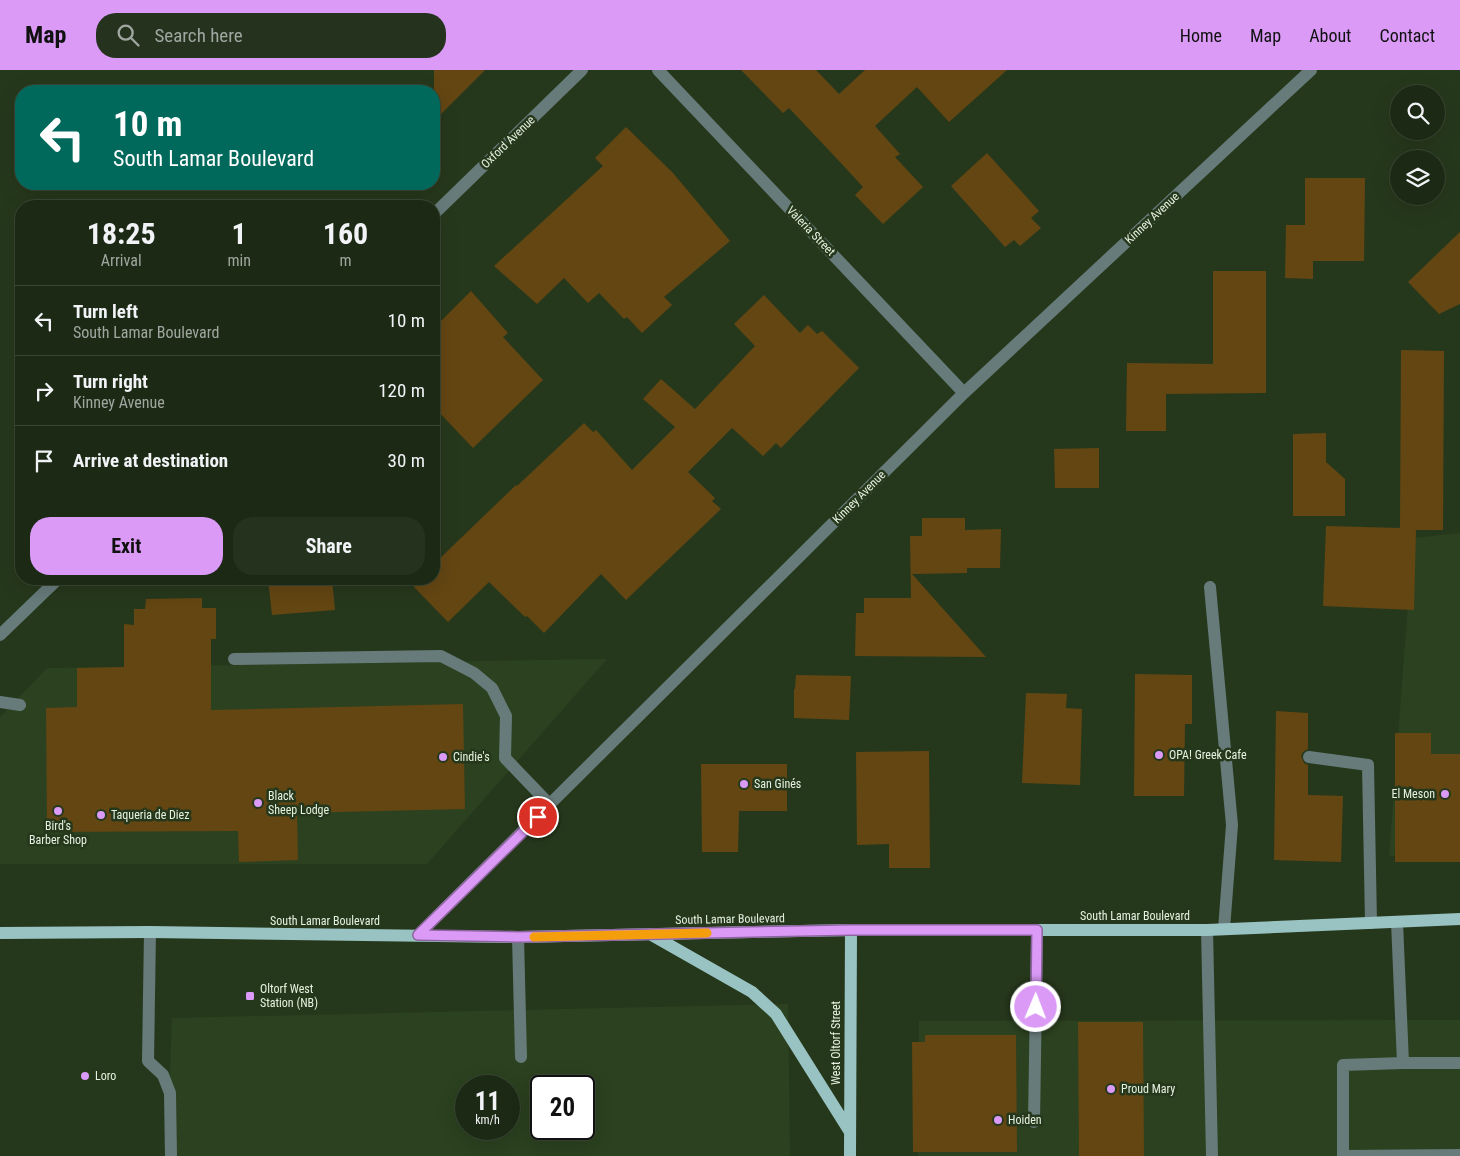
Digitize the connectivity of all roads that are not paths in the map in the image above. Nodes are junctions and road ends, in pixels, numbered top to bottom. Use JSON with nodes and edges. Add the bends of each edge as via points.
{"nodes":[{"id":1,"x":582,"y":70,"type":"edge"},
{"id":2,"x":658,"y":70,"type":"edge"},
{"id":3,"x":1310,"y":70,"type":"edge"},
{"id":4,"x":440,"y":208,"type":"edge"},
{"id":5,"x":964,"y":393,"type":"junction"},
{"id":6,"x":52,"y":585,"type":"edge"},
{"id":7,"x":1210,"y":587,"type":"dead end"},
{"id":8,"x":0,"y":635,"type":"edge"},
{"id":9,"x":234,"y":659,"type":"dead end"},
{"id":10,"x":0,"y":702,"type":"edge"},
{"id":11,"x":20,"y":705,"type":"dead end"},
{"id":12,"x":1308,"y":757,"type":"dead end"},
{"id":13,"x":550,"y":805,"type":"junction"},
{"id":14,"x":1460,"y":919,"type":"edge"},
{"id":15,"x":1397,"y":922,"type":"junction"},
{"id":16,"x":1371,"y":923,"type":"junction"},
{"id":17,"x":1224,"y":929,"type":"junction"},
{"id":18,"x":851,"y":930,"type":"junction"},
{"id":19,"x":1037,"y":930,"type":"junction"},
{"id":20,"x":1207,"y":930,"type":"junction"},
{"id":21,"x":150,"y":932,"type":"junction"},
{"id":22,"x":0,"y":933,"type":"edge"},
{"id":23,"x":650,"y":934,"type":"junction"},
{"id":24,"x":418,"y":935,"type":"junction"},
{"id":25,"x":518,"y":937,"type":"junction"},
{"id":26,"x":520,"y":1056,"type":"dead end"},
{"id":27,"x":1460,"y":1062,"type":"edge"},
{"id":28,"x":1403,"y":1063,"type":"junction"},
{"id":29,"x":1034,"y":1122,"type":"dead end"},
{"id":30,"x":850,"y":1132,"type":"junction"},
{"id":31,"x":1460,"y":1155,"type":"edge"},
{"id":32,"x":171,"y":1156,"type":"edge"},
{"id":33,"x":850,"y":1156,"type":"edge"},
{"id":34,"x":1212,"y":1156,"type":"edge"}],
"edges":[{"from":1,"to":4,"type":"street","name":"Oxford Avenue"},
{"from":2,"to":5,"type":"street","name":"Valeria Street"},
{"from":3,"to":5,"type":"street","name":"Kinney Avenue"},
{"from":5,"to":13,"type":"street","name":"Kinney Avenue"},
{"from":6,"to":8,"type":"street"},
{"from":7,"to":17,"type":"street","via":[[1232,825]]},
{"from":9,"to":13,"type":"street","via":[[441,656],[474,673],[492,688],[506,716],[505,758]]},
{"from":10,"to":11,"type":"street"},
{"from":12,"to":16,"type":"street","via":[[1368,765]]},
{"from":13,"to":24,"type":"street","name":"Kinney Avenue"},
{"from":14,"to":15,"type":"main road","name":"South Lamar Boulevard"},
{"from":15,"to":16,"type":"main road","name":"South Lamar Boulevard"},
{"from":15,"to":28,"type":"street"},
{"from":16,"to":17,"type":"main road","name":"South Lamar Boulevard"},
{"from":17,"to":20,"type":"main road","name":"South Lamar Boulevard"},
{"from":18,"to":19,"type":"main road","name":"South Lamar Boulevard"},
{"from":18,"to":23,"type":"main road","name":"South Lamar Boulevard"},
{"from":18,"to":30,"type":"main road","name":"West Oltorf Street"},
{"from":19,"to":20,"type":"main road","name":"South Lamar Boulevard"},
{"from":19,"to":29,"type":"street"},
{"from":20,"to":34,"type":"street"},
{"from":21,"to":22,"type":"main road","name":"South Lamar Boulevard"},
{"from":21,"to":24,"type":"main road","name":"South Lamar Boulevard"},
{"from":21,"to":32,"type":"street","via":[[148,1061],[163,1075],[170,1093]]},
{"from":23,"to":25,"type":"main road","name":"South Lamar Boulevard"},
{"from":23,"to":30,"type":"main road","via":[[752,992],[776,1014]]},
{"from":24,"to":25,"type":"main road","name":"South Lamar Boulevard"},
{"from":25,"to":26,"type":"street"},
{"from":27,"to":28,"type":"street"},
{"from":28,"to":31,"type":"street","via":[[1343,1065],[1343,1156]]},
{"from":30,"to":33,"type":"main road","name":"West Oltorf Street"}]}
